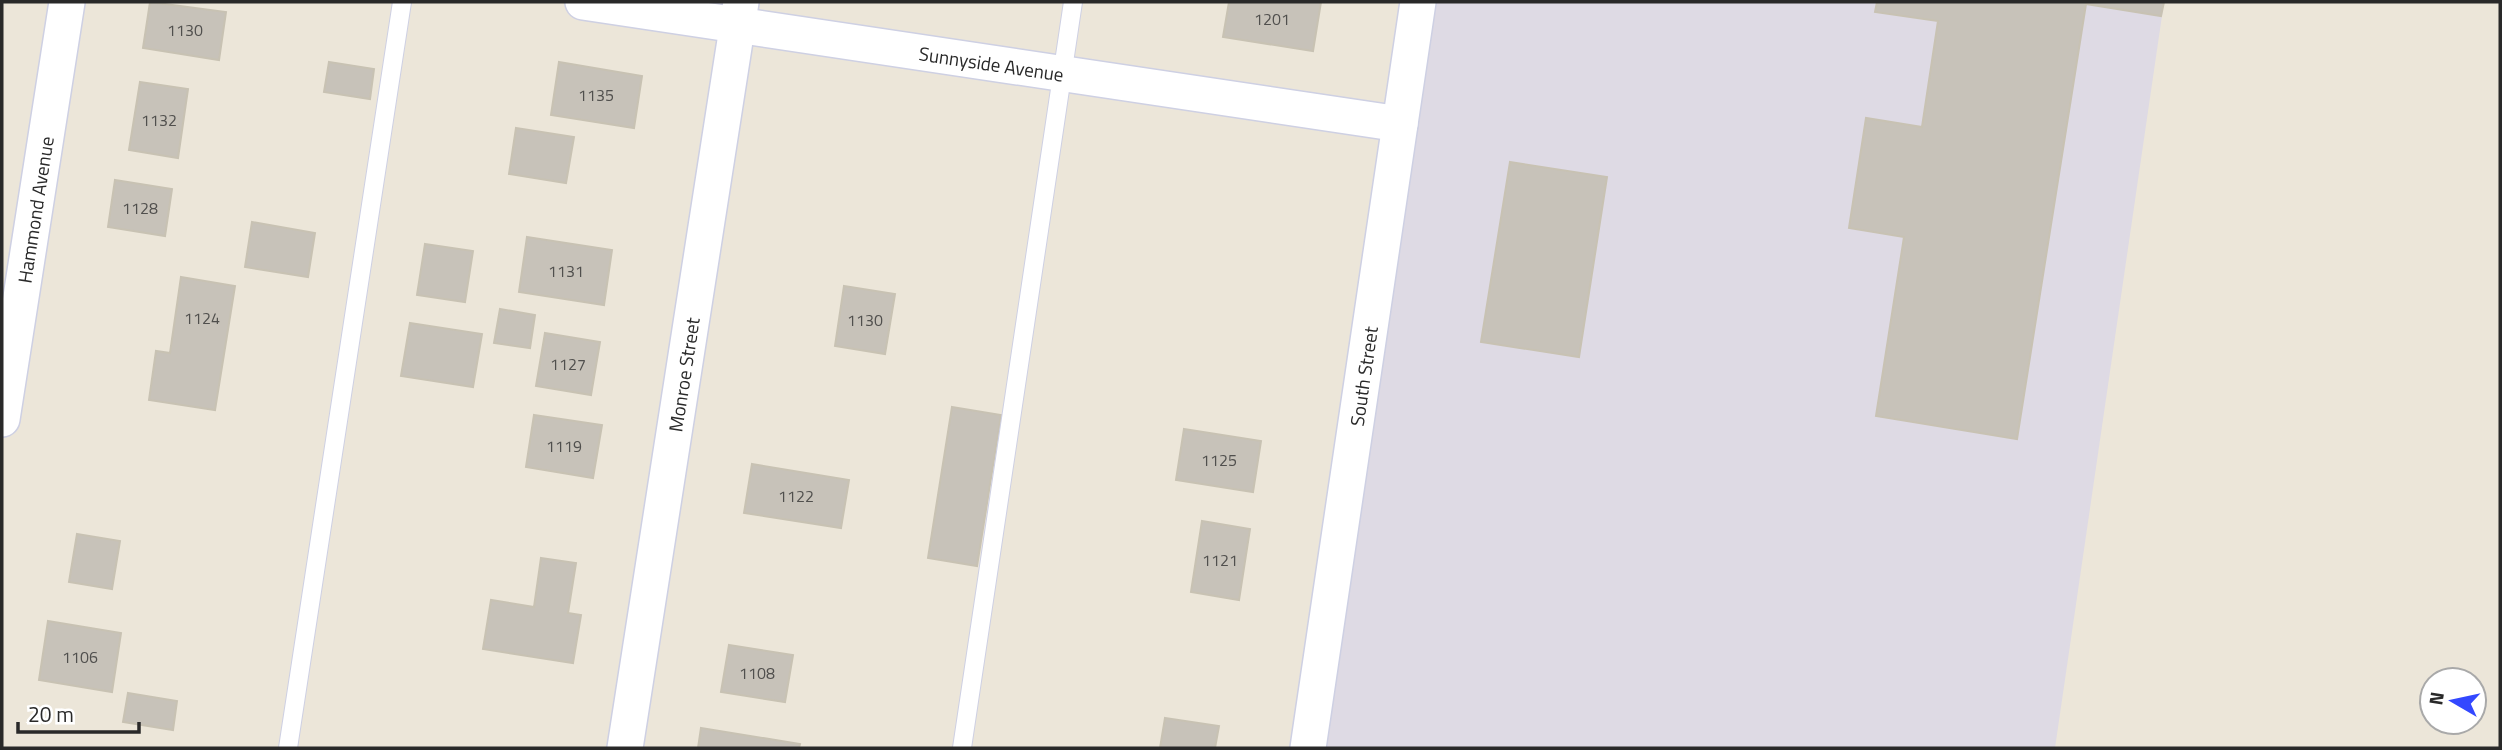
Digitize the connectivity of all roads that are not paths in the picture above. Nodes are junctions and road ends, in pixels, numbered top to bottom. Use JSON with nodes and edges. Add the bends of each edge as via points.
{"nodes":[{"id":1,"x":67,"y":2,"type":"edge"},
{"id":2,"x":402,"y":2,"type":"edge"},
{"id":3,"x":583,"y":2,"type":"edge"},
{"id":4,"x":1073,"y":2,"type":"edge"},
{"id":5,"x":1418,"y":2,"type":"edge"},
{"id":6,"x":740,"y":13,"type":"edge"},
{"id":7,"x":1062,"y":73,"type":"junction"},
{"id":8,"x":1400,"y":124,"type":"junction"},
{"id":9,"x":2,"y":419,"type":"edge"},
{"id":10,"x":288,"y":748,"type":"edge"},
{"id":11,"x":625,"y":748,"type":"edge"},
{"id":12,"x":962,"y":748,"type":"edge"},
{"id":13,"x":1308,"y":748,"type":"edge"}],
"edges":[{"from":1,"to":9,"type":"street","name":"Hammond Avenue"},
{"from":2,"to":10,"type":"lane"},
{"from":3,"to":6,"type":"street","name":"Sunnyside Avenue"},
{"from":4,"to":7,"type":"lane"},
{"from":5,"to":8,"type":"street","name":"South Street"},
{"from":6,"to":7,"type":"street","name":"Sunnyside Avenue"},
{"from":6,"to":11,"type":"street","name":"Monroe Street"},
{"from":7,"to":8,"type":"street","name":"Sunnyside Avenue"},
{"from":7,"to":12,"type":"lane"},
{"from":8,"to":13,"type":"street","name":"South Street"}]}
